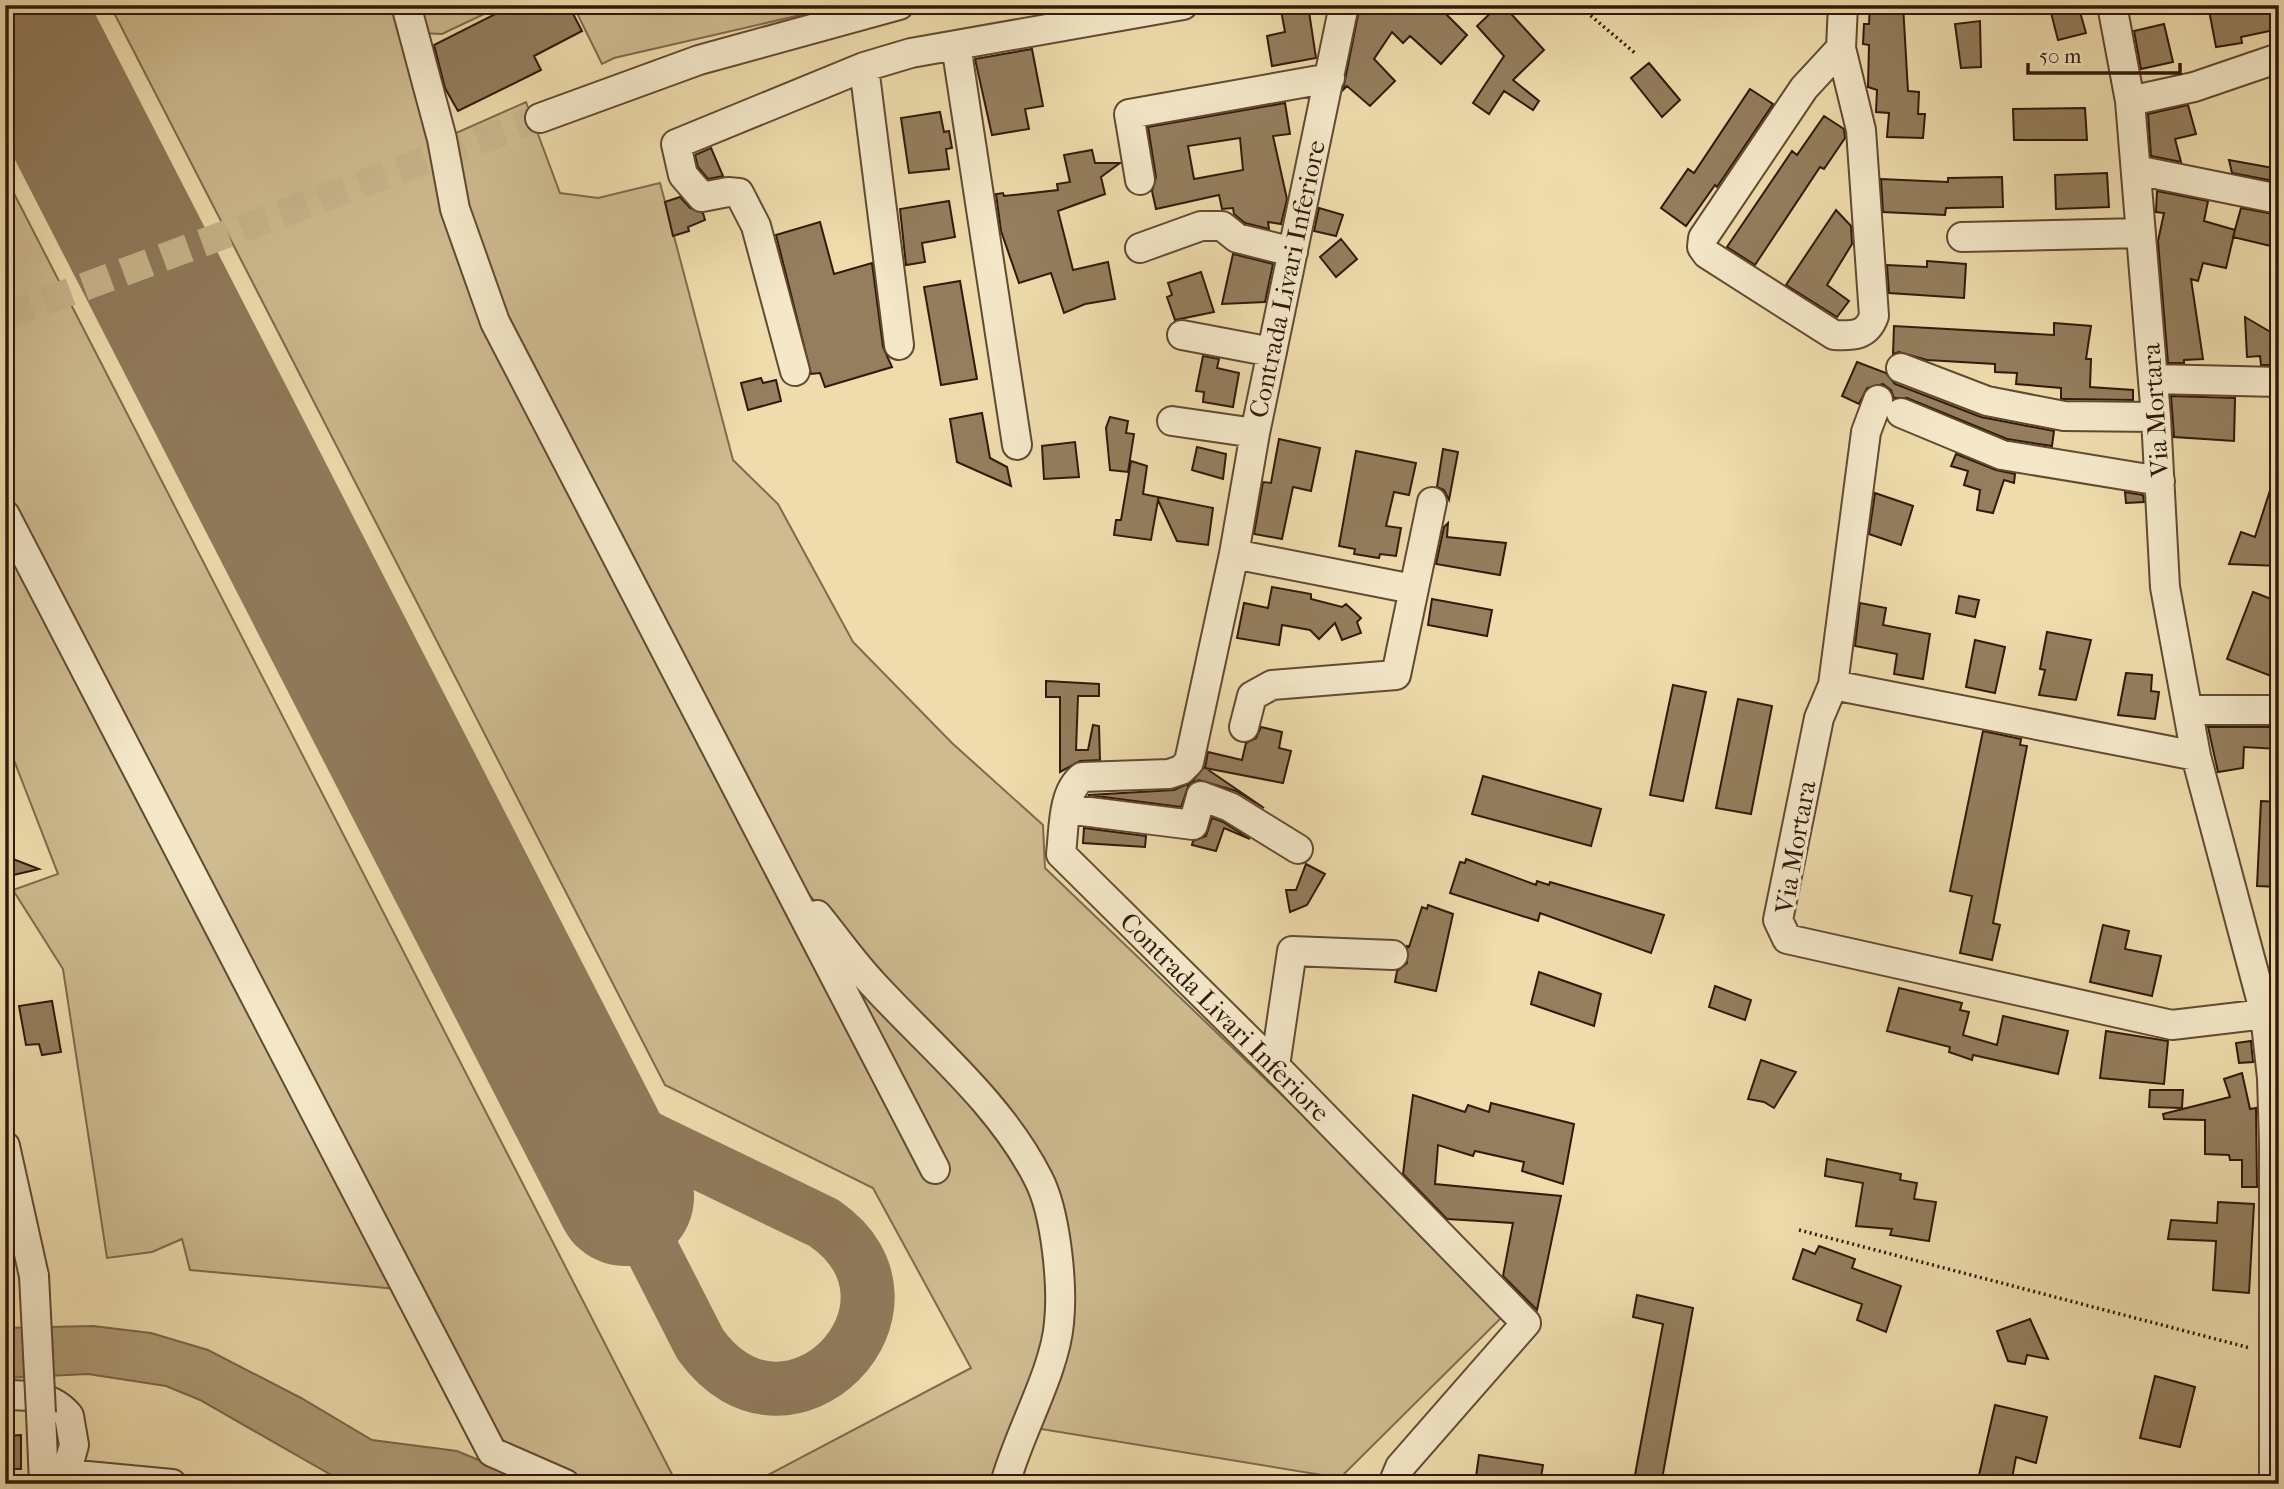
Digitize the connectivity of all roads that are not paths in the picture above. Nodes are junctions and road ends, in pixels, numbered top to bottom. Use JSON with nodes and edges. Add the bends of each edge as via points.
{"nodes":[{"id":1,"x":406,"y":5,"type":"edge"},
{"id":2,"x":899,"y":5,"type":"edge"},
{"id":3,"x":1183,"y":5,"type":"edge"},
{"id":4,"x":1344,"y":5,"type":"edge"},
{"id":5,"x":1843,"y":5,"type":"edge"},
{"id":6,"x":2112,"y":5,"type":"edge"},
{"id":7,"x":956,"y":45,"type":"junction"},
{"id":8,"x":1841,"y":48,"type":"junction"},
{"id":9,"x":2279,"y":58,"type":"edge"},
{"id":10,"x":864,"y":67,"type":"junction"},
{"id":11,"x":1330,"y":78,"type":"junction"},
{"id":12,"x":2130,"y":101,"type":"junction"},
{"id":13,"x":540,"y":118,"type":"tunnel mouth"},
{"id":14,"x":2136,"y":170,"type":"junction"},
{"id":15,"x":1140,"y":180,"type":"dead end"},
{"id":16,"x":2279,"y":199,"type":"edge"},
{"id":17,"x":2141,"y":233,"type":"junction"},
{"id":18,"x":1962,"y":237,"type":"dead end"},
{"id":19,"x":1140,"y":248,"type":"dead end"},
{"id":20,"x":1293,"y":252,"type":"junction"},
{"id":21,"x":1182,"y":335,"type":"dead end"},
{"id":22,"x":899,"y":345,"type":"dead end"},
{"id":23,"x":1272,"y":352,"type":"junction"},
{"id":24,"x":1901,"y":368,"type":"dead end"},
{"id":25,"x":795,"y":371,"type":"dead end"},
{"id":26,"x":2153,"y":379,"type":"junction"},
{"id":27,"x":2279,"y":382,"type":"edge"},
{"id":28,"x":2156,"y":417,"type":"junction"},
{"id":29,"x":1171,"y":421,"type":"dead end"},
{"id":30,"x":1255,"y":433,"type":"junction"},
{"id":31,"x":1017,"y":445,"type":"dead end"},
{"id":32,"x":2160,"y":481,"type":"junction"},
{"id":33,"x":1432,"y":502,"type":"dead end"},
{"id":34,"x":5,"y":515,"type":"edge"},
{"id":35,"x":1234,"y":554,"type":"junction"},
{"id":36,"x":1413,"y":589,"type":"junction"},
{"id":37,"x":1833,"y":685,"type":"junction"},
{"id":38,"x":2189,"y":710,"type":"junction"},
{"id":39,"x":2279,"y":710,"type":"edge"},
{"id":40,"x":1244,"y":727,"type":"dead end"},
{"id":41,"x":2196,"y":757,"type":"junction"},
{"id":42,"x":1066,"y":809,"type":"junction"},
{"id":43,"x":1298,"y":849,"type":"dead end"},
{"id":44,"x":777,"y":863,"type":"junction"},
{"id":45,"x":1393,"y":955,"type":"dead end"},
{"id":46,"x":2265,"y":1014,"type":"junction"},
{"id":47,"x":1275,"y":1066,"type":"junction"},
{"id":48,"x":5,"y":1146,"type":"edge"},
{"id":49,"x":935,"y":1169,"type":"dead end"},
{"id":50,"x":5,"y":1395,"type":"edge"},
{"id":51,"x":51,"y":1479,"type":"edge"},
{"id":52,"x":172,"y":1484,"type":"edge"},
{"id":53,"x":565,"y":1484,"type":"edge"},
{"id":54,"x":1005,"y":1484,"type":"edge"},
{"id":55,"x":1393,"y":1484,"type":"edge"},
{"id":56,"x":2274,"y":1484,"type":"edge"}],
"edges":[{"from":1,"to":44,"type":"street","via":[[442,139],[455,209],[495,321]]},
{"from":2,"to":13,"type":"street","via":[[699,60]]},
{"from":3,"to":7,"type":"street"},
{"from":4,"to":11,"type":"street","name":"Contrada Livari Inferiore"},
{"from":5,"to":8,"type":"street"},
{"from":6,"to":12,"type":"street","name":"Via Mortara"},
{"from":7,"to":10,"type":"street"},
{"from":7,"to":31,"type":"street"},
{"from":8,"to":8,"type":"street","via":[[1861,130],[1874,316],[1870,328],[1855,336],[1834,335],[1702,247],[1703,238],[1804,88]]},
{"from":9,"to":12,"type":"street","via":[[2194,87]]},
{"from":10,"to":22,"type":"street"},
{"from":10,"to":25,"type":"street","via":[[676,144],[683,175],[702,197],[739,193],[756,226]]},
{"from":11,"to":15,"type":"street","via":[[1129,114]]},
{"from":11,"to":20,"type":"street","name":"Contrada Livari Inferiore"},
{"from":12,"to":14,"type":"street","name":"Via Mortara"},
{"from":14,"to":16,"type":"street"},
{"from":14,"to":17,"type":"street","name":"Via Mortara"},
{"from":17,"to":18,"type":"street"},
{"from":17,"to":26,"type":"street","name":"Via Mortara"},
{"from":19,"to":20,"type":"street","via":[[1201,226],[1222,226],[1237,238]]},
{"from":20,"to":23,"type":"street","name":"Contrada Livari Inferiore"},
{"from":21,"to":23,"type":"street"},
{"from":23,"to":30,"type":"street","name":"Contrada Livari Inferiore"},
{"from":24,"to":28,"type":"street","via":[[1987,401],[2064,416]]},
{"from":26,"to":27,"type":"street"},
{"from":26,"to":28,"type":"street","name":"Via Mortara"},
{"from":28,"to":32,"type":"street","name":"Via Mortara"},
{"from":29,"to":30,"type":"street"},
{"from":30,"to":35,"type":"street","name":"Contrada Livari Inferiore"},
{"from":32,"to":37,"type":"street","name":"Via Mortara","via":[[2003,455],[1890,406],[1866,432]]},
{"from":32,"to":38,"type":"street","name":"Via Mortara","via":[[2165,587]]},
{"from":33,"to":36,"type":"street"},
{"from":34,"to":53,"type":"street","via":[[492,1452]]},
{"from":35,"to":36,"type":"street"},
{"from":35,"to":42,"type":"street","name":"Contrada Livari Inferiore","via":[[1189,762],[1169,774],[1082,776],[1073,783]]},
{"from":36,"to":40,"type":"street","via":[[1396,675],[1272,685],[1252,696]]},
{"from":37,"to":41,"type":"street"},
{"from":37,"to":46,"type":"street","name":"Via Mortara","via":[[1819,718],[1778,920],[1787,939],[2172,1025]]},
{"from":38,"to":39,"type":"street"},
{"from":38,"to":41,"type":"street","name":"Via Mortara"},
{"from":41,"to":46,"type":"street","name":"Via Mortara"},
{"from":42,"to":43,"type":"street","via":[[1193,825],[1201,796],[1230,807]]},
{"from":42,"to":47,"type":"street","name":"Contrada Livari Inferiore","via":[[1061,854]]},
{"from":44,"to":49,"type":"street"},
{"from":44,"to":54,"type":"street","via":[[871,983],[985,1101],[1040,1180],[1057,1247],[1059,1325]]},
{"from":45,"to":47,"type":"street","via":[[1292,951]]},
{"from":46,"to":56,"type":"street","name":"Via Mortara","via":[[2274,1130]]},
{"from":47,"to":55,"type":"street","name":"Contrada Livari Inferiore","via":[[1526,1323],[1400,1467]]},
{"from":48,"to":51,"type":"street","bridge":true,"via":[[34,1276],[41,1413]]},
{"from":50,"to":51,"type":"street","via":[[47,1399],[69,1416],[74,1445]]},
{"from":51,"to":52,"type":"street"}]}
